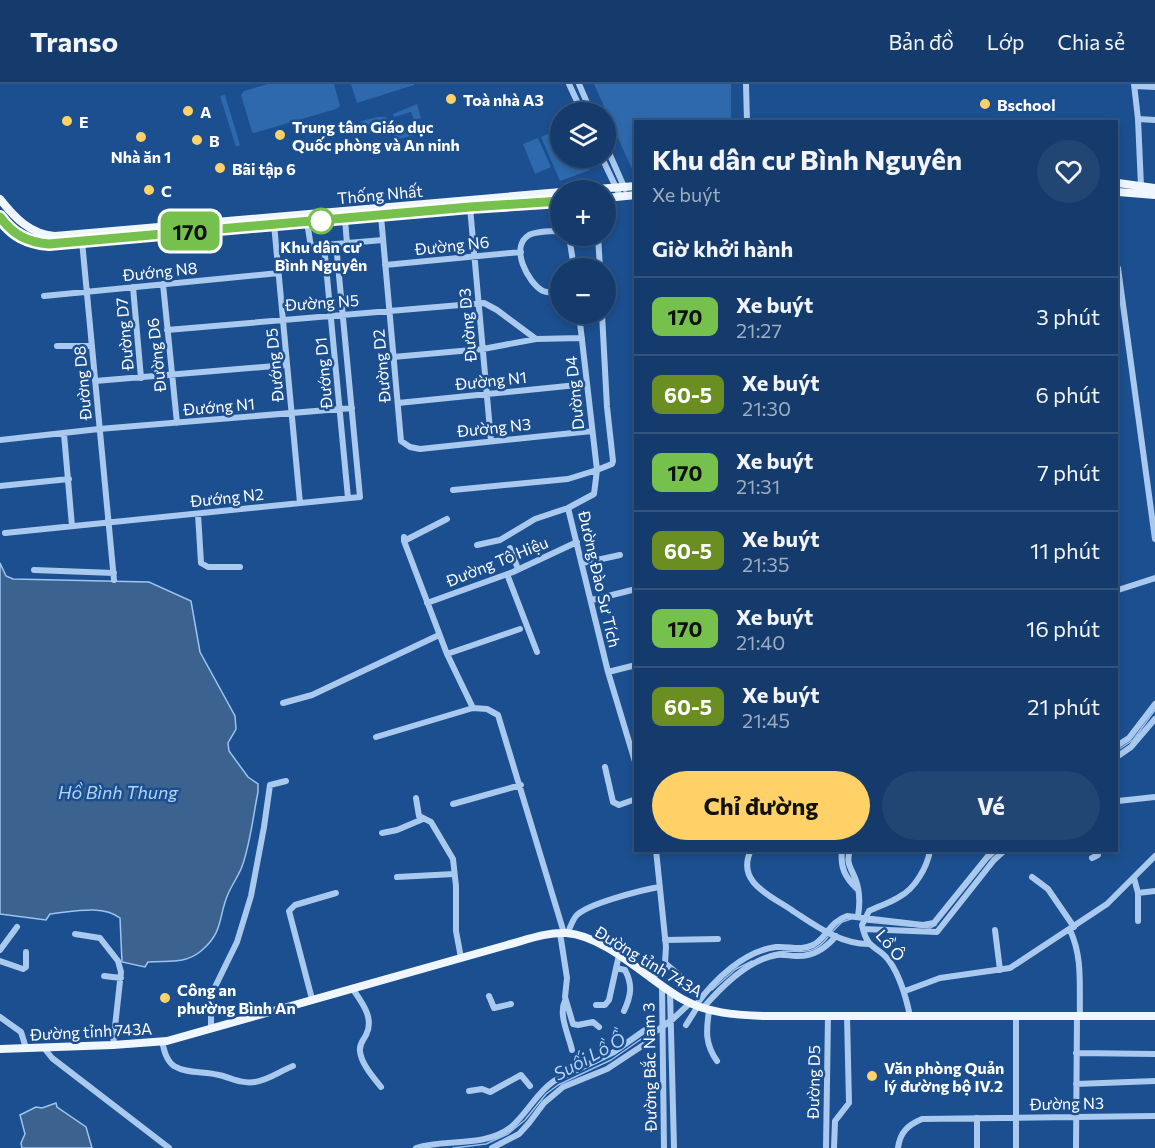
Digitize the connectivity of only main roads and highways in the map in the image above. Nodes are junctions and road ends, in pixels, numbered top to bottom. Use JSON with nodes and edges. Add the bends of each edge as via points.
{"nodes":[{"id":1,"x":1118,"y":183,"type":"edge"},
{"id":2,"x":634,"y":186,"type":"edge"},
{"id":3,"x":616,"y":188,"type":"edge"},
{"id":4,"x":1155,"y":188,"type":"edge"},
{"id":5,"x":1118,"y":192,"type":"edge"},
{"id":6,"x":550,"y":193,"type":"edge"},
{"id":7,"x":1155,"y":195,"type":"edge"},
{"id":8,"x":0,"y":199,"type":"edge"},
{"id":9,"x":550,"y":201,"type":"edge"},
{"id":10,"x":470,"y":203,"type":"junction"},
{"id":11,"x":380,"y":212,"type":"junction"},
{"id":12,"x":0,"y":217,"type":"edge"},
{"id":13,"x":274,"y":220,"type":"junction"},
{"id":14,"x":24,"y":225,"type":"junction"},
{"id":15,"x":17,"y":234,"type":"junction"},
{"id":16,"x":1155,"y":1016,"type":"edge"},
{"id":17,"x":0,"y":1049,"type":"edge"}],
"edges":[{"from":1,"to":4,"type":"main road"},
{"from":2,"to":3,"type":"main road"},
{"from":5,"to":7,"type":"main road"},
{"from":6,"to":10,"type":"main road","name":"Thống Nhất"},
{"from":8,"to":14,"type":"main road","name":"Thống Nhất"},
{"from":9,"to":10,"type":"main road","name":"Thống Nhất"},
{"from":10,"to":11,"type":"main road","name":"Thống Nhất"},
{"from":11,"to":13,"type":"main road","name":"Thống Nhất"},
{"from":11,"to":13,"type":"main road","name":"Thống Nhất","via":[[307,222]]},
{"from":12,"to":15,"type":"main road","name":"Thống Nhất"},
{"from":13,"to":14,"type":"main road","name":"Thống Nhất","via":[[55,236]]},
{"from":13,"to":15,"type":"main road","name":"Thống Nhất","via":[[49,244],[32,243]]},
{"from":14,"to":15,"type":"main road"},
{"from":16,"to":17,"type":"main road","name":"Đường tỉnh 743A","via":[[746,1016],[699,1007],[594,942],[564,933],[162,1041]]}]}
